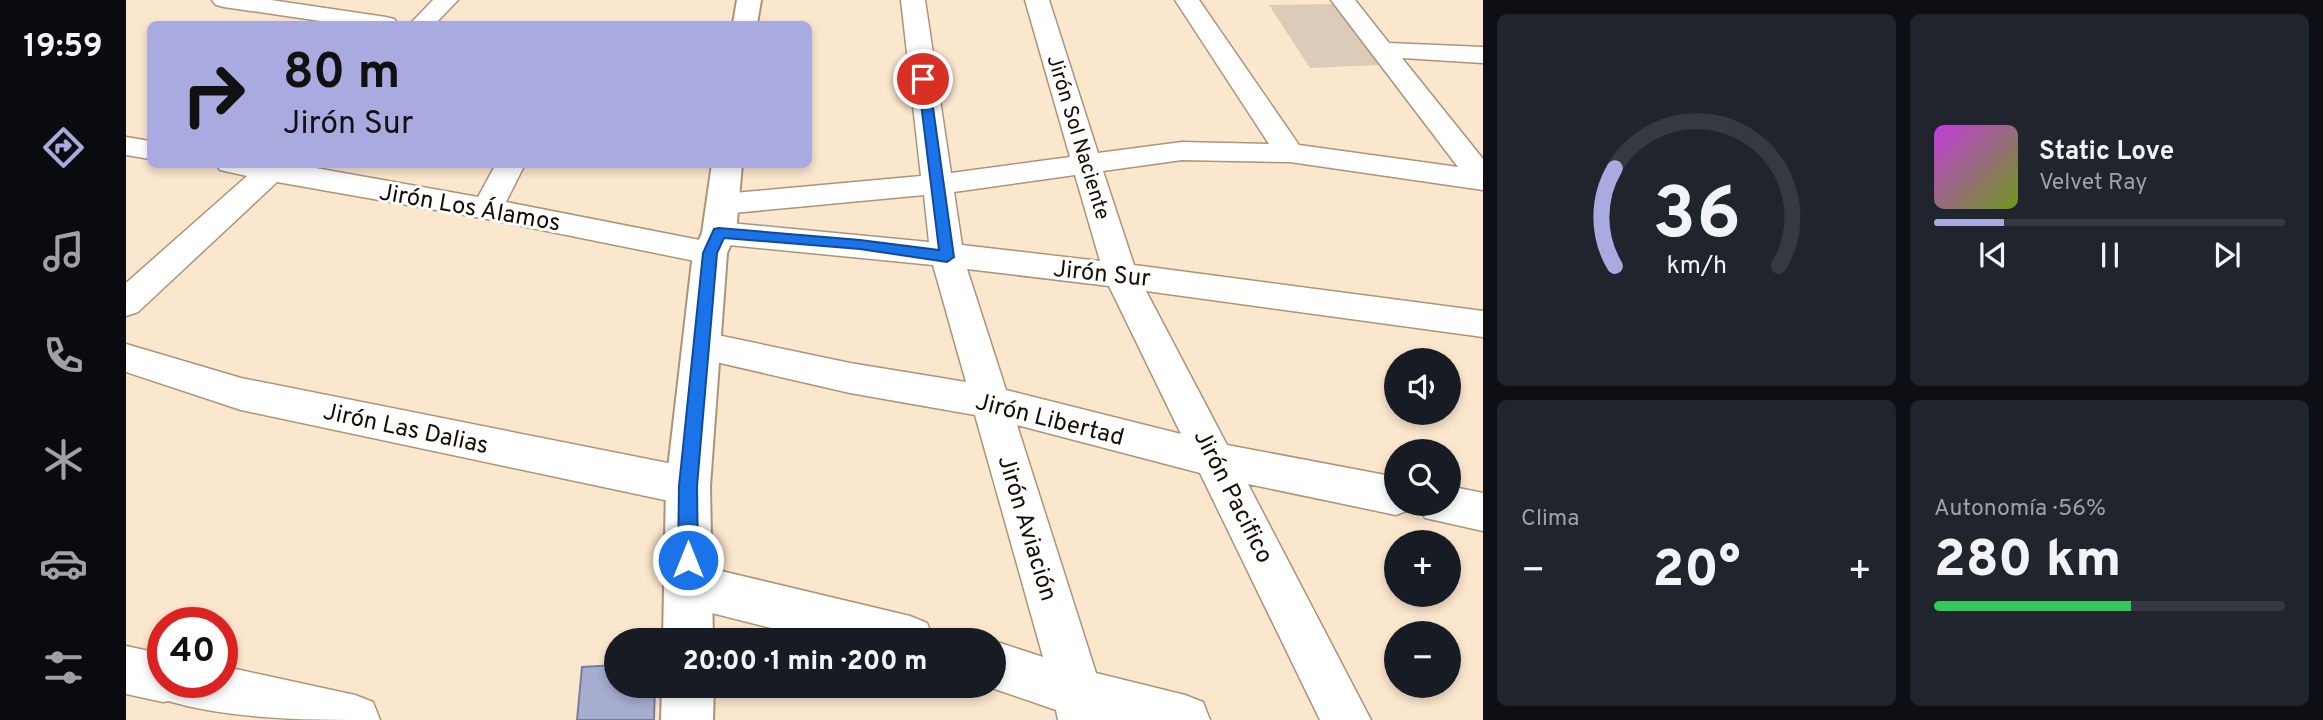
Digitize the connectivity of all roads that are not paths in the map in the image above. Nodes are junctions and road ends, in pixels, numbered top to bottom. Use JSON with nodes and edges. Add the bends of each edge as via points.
{"nodes":[{"id":1,"x":224,"y":0,"type":"edge"},
{"id":2,"x":446,"y":0,"type":"edge"},
{"id":3,"x":749,"y":0,"type":"edge"},
{"id":4,"x":913,"y":0,"type":"edge"},
{"id":5,"x":1037,"y":0,"type":"edge"},
{"id":6,"x":1188,"y":0,"type":"edge"},
{"id":7,"x":1343,"y":0,"type":"edge"},
{"id":8,"x":366,"y":21,"type":"edge"},
{"id":9,"x":425,"y":21,"type":"edge"},
{"id":10,"x":746,"y":21,"type":"edge"},
{"id":11,"x":1384,"y":50,"type":"junction"},
{"id":12,"x":1483,"y":55,"type":"edge"},
{"id":13,"x":126,"y":146,"type":"edge"},
{"id":14,"x":147,"y":150,"type":"edge"},
{"id":15,"x":1290,"y":153,"type":"junction"},
{"id":16,"x":1087,"y":162,"type":"junction"},
{"id":17,"x":275,"y":168,"type":"edge"},
{"id":18,"x":509,"y":168,"type":"edge"},
{"id":19,"x":726,"y":168,"type":"edge"},
{"id":20,"x":1483,"y":180,"type":"edge"},
{"id":21,"x":938,"y":184,"type":"junction"},
{"id":22,"x":487,"y":209,"type":"junction"},
{"id":23,"x":717,"y":230,"type":"junction"},
{"id":24,"x":947,"y":257,"type":"junction"},
{"id":25,"x":1120,"y":274,"type":"junction"},
{"id":26,"x":126,"y":303,"type":"edge"},
{"id":27,"x":1483,"y":324,"type":"edge"},
{"id":28,"x":703,"y":346,"type":"junction"},
{"id":29,"x":126,"y":358,"type":"edge"},
{"id":30,"x":990,"y":402,"type":"junction"},
{"id":31,"x":1216,"y":460,"type":"junction"},
{"id":32,"x":688,"y":486,"type":"junction"},
{"id":33,"x":1384,"y":494,"type":"edge"},
{"id":34,"x":1461,"y":508,"type":"edge"},
{"id":35,"x":1483,"y":512,"type":"edge"},
{"id":36,"x":688,"y":585,"type":"junction"},
{"id":37,"x":688,"y":628,"type":"edge"},
{"id":38,"x":862,"y":628,"type":"edge"},
{"id":39,"x":126,"y":670,"type":"edge"},
{"id":40,"x":1006,"y":671,"type":"edge"},
{"id":41,"x":147,"y":675,"type":"edge"},
{"id":42,"x":238,"y":694,"type":"edge"},
{"id":43,"x":688,"y":698,"type":"edge"},
{"id":44,"x":1080,"y":706,"type":"edge"},
{"id":45,"x":355,"y":720,"type":"edge"},
{"id":46,"x":687,"y":720,"type":"edge"},
{"id":47,"x":1185,"y":720,"type":"edge"},
{"id":48,"x":1346,"y":720,"type":"edge"}],
"edges":[{"from":1,"to":8,"type":"street"},
{"from":2,"to":9,"type":"street"},
{"from":3,"to":10,"type":"street"},
{"from":4,"to":21,"type":"street","name":"Jirón Aviación"},
{"from":5,"to":16,"type":"street","name":"Jirón Sol Naciente"},
{"from":6,"to":15,"type":"street"},
{"from":7,"to":11,"type":"street"},
{"from":11,"to":12,"type":"street"},
{"from":11,"to":20,"type":"street"},
{"from":13,"to":14,"type":"street"},
{"from":15,"to":16,"type":"street","via":[[1182,151]]},
{"from":15,"to":20,"type":"street"},
{"from":16,"to":21,"type":"street"},
{"from":16,"to":25,"type":"street","name":"Jirón Sol Naciente"},
{"from":17,"to":22,"type":"street","name":"Jirón Los Álamos"},
{"from":17,"to":26,"type":"street"},
{"from":18,"to":22,"type":"street"},
{"from":19,"to":23,"type":"street"},
{"from":21,"to":23,"type":"street"},
{"from":21,"to":24,"type":"street","name":"Jirón Aviación"},
{"from":22,"to":23,"type":"street","name":"Jirón Los Álamos"},
{"from":23,"to":24,"type":"street","name":"Jirón Sur"},
{"from":23,"to":28,"type":"street"},
{"from":24,"to":25,"type":"street","name":"Jirón Sur"},
{"from":24,"to":30,"type":"street","name":"Jirón Aviación"},
{"from":25,"to":27,"type":"street","name":"Jirón Sur"},
{"from":25,"to":31,"type":"street","name":"Jirón Pacifico"},
{"from":28,"to":30,"type":"street","name":"Jirón Libertad"},
{"from":28,"to":32,"type":"street"},
{"from":29,"to":32,"type":"street","name":"Jirón Las Dalias","via":[[241,394]]},
{"from":30,"to":31,"type":"street","name":"Jirón Libertad"},
{"from":30,"to":44,"type":"street","name":"Jirón Aviación"},
{"from":31,"to":33,"type":"street","name":"Jirón Libertad"},
{"from":31,"to":48,"type":"street","name":"Jirón Pacifico"},
{"from":32,"to":36,"type":"street"},
{"from":34,"to":35,"type":"street"},
{"from":36,"to":37,"type":"street"},
{"from":36,"to":38,"type":"street"},
{"from":39,"to":41,"type":"street"},
{"from":40,"to":44,"type":"street"},
{"from":42,"to":45,"type":"street"},
{"from":43,"to":46,"type":"street"},
{"from":44,"to":47,"type":"street"}]}
